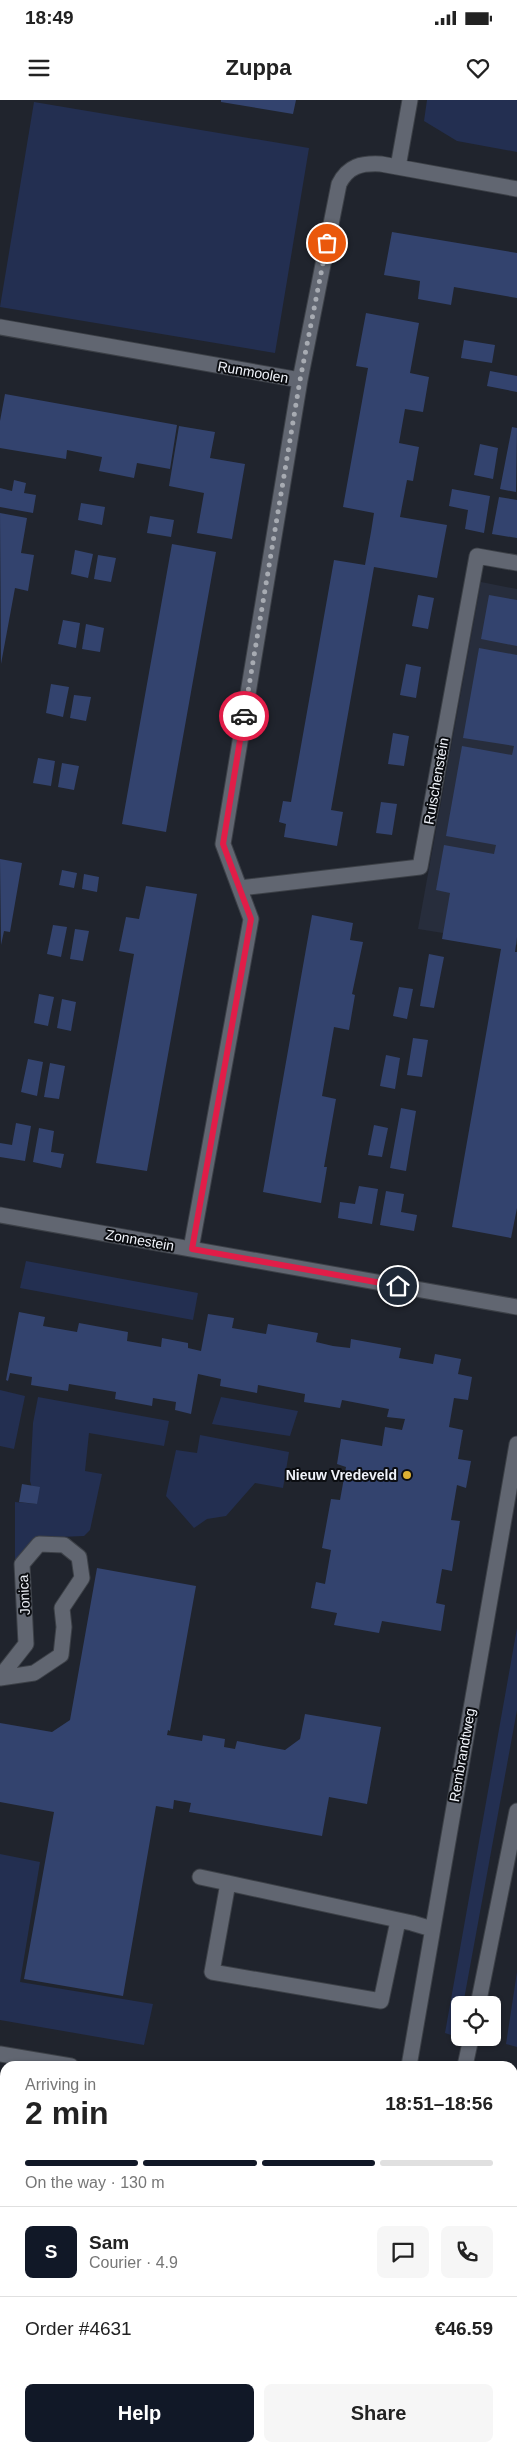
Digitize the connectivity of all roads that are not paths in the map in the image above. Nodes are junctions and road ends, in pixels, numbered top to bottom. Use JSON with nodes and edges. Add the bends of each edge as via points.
{"nodes":[{"id":1,"x":410,"y":100,"type":"edge"},
{"id":2,"x":398,"y":167,"type":"junction"},
{"id":3,"x":517,"y":189,"type":"edge"},
{"id":4,"x":0,"y":327,"type":"edge"},
{"id":5,"x":300,"y":380,"type":"junction"},
{"id":6,"x":517,"y":563,"type":"edge"},
{"id":7,"x":240,"y":888,"type":"junction"},
{"id":8,"x":0,"y":1215,"type":"edge"},
{"id":9,"x":192,"y":1249,"type":"junction"},
{"id":10,"x":517,"y":1307,"type":"edge"},
{"id":11,"x":517,"y":1444,"type":"edge"},
{"id":12,"x":0,"y":1678,"type":"edge"},
{"id":13,"x":517,"y":1812,"type":"edge"},
{"id":14,"x":200,"y":1877,"type":"dead end"},
{"id":15,"x":228,"y":1883,"type":"junction"},
{"id":16,"x":398,"y":1921,"type":"junction"},
{"id":17,"x":432,"y":1929,"type":"junction"},
{"id":18,"x":480,"y":1996,"type":"edge"},
{"id":19,"x":470,"y":2046,"type":"edge"},
{"id":20,"x":0,"y":2054,"type":"edge"},
{"id":21,"x":36,"y":2061,"type":"edge"},
{"id":22,"x":410,"y":2061,"type":"edge"},
{"id":23,"x":467,"y":2061,"type":"edge"}],
"edges":[{"from":1,"to":2,"type":"street"},
{"from":2,"to":3,"type":"street","name":"Runmoolen"},
{"from":2,"to":5,"type":"street","name":"Runmoolen","via":[[358,164],[347,170],[339,184]]},
{"from":4,"to":5,"type":"street","name":"Runmoolen"},
{"from":5,"to":7,"type":"street","via":[[223,844]]},
{"from":6,"to":7,"type":"street","name":"Ruischenstein","via":[[477,556],[420,867]]},
{"from":7,"to":9,"type":"street","via":[[251,919]]},
{"from":8,"to":9,"type":"street","name":"Zonnestein"},
{"from":9,"to":10,"type":"street","name":"Zonnestein"},
{"from":11,"to":17,"type":"street","name":"Rembrandtweg"},
{"from":12,"to":12,"type":"street","name":"Jonica","via":[[34,1673],[61,1655],[62,1608],[82,1578],[78,1557],[64,1545],[39,1544],[22,1564],[26,1644]]},
{"from":13,"to":18,"type":"street"},
{"from":14,"to":15,"type":"street"},
{"from":15,"to":16,"type":"street"},
{"from":15,"to":16,"type":"street","via":[[212,1972],[381,2001]]},
{"from":16,"to":17,"type":"street"},
{"from":17,"to":22,"type":"street","name":"Rembrandtweg"},
{"from":19,"to":23,"type":"street"},
{"from":20,"to":21,"type":"street"}]}
